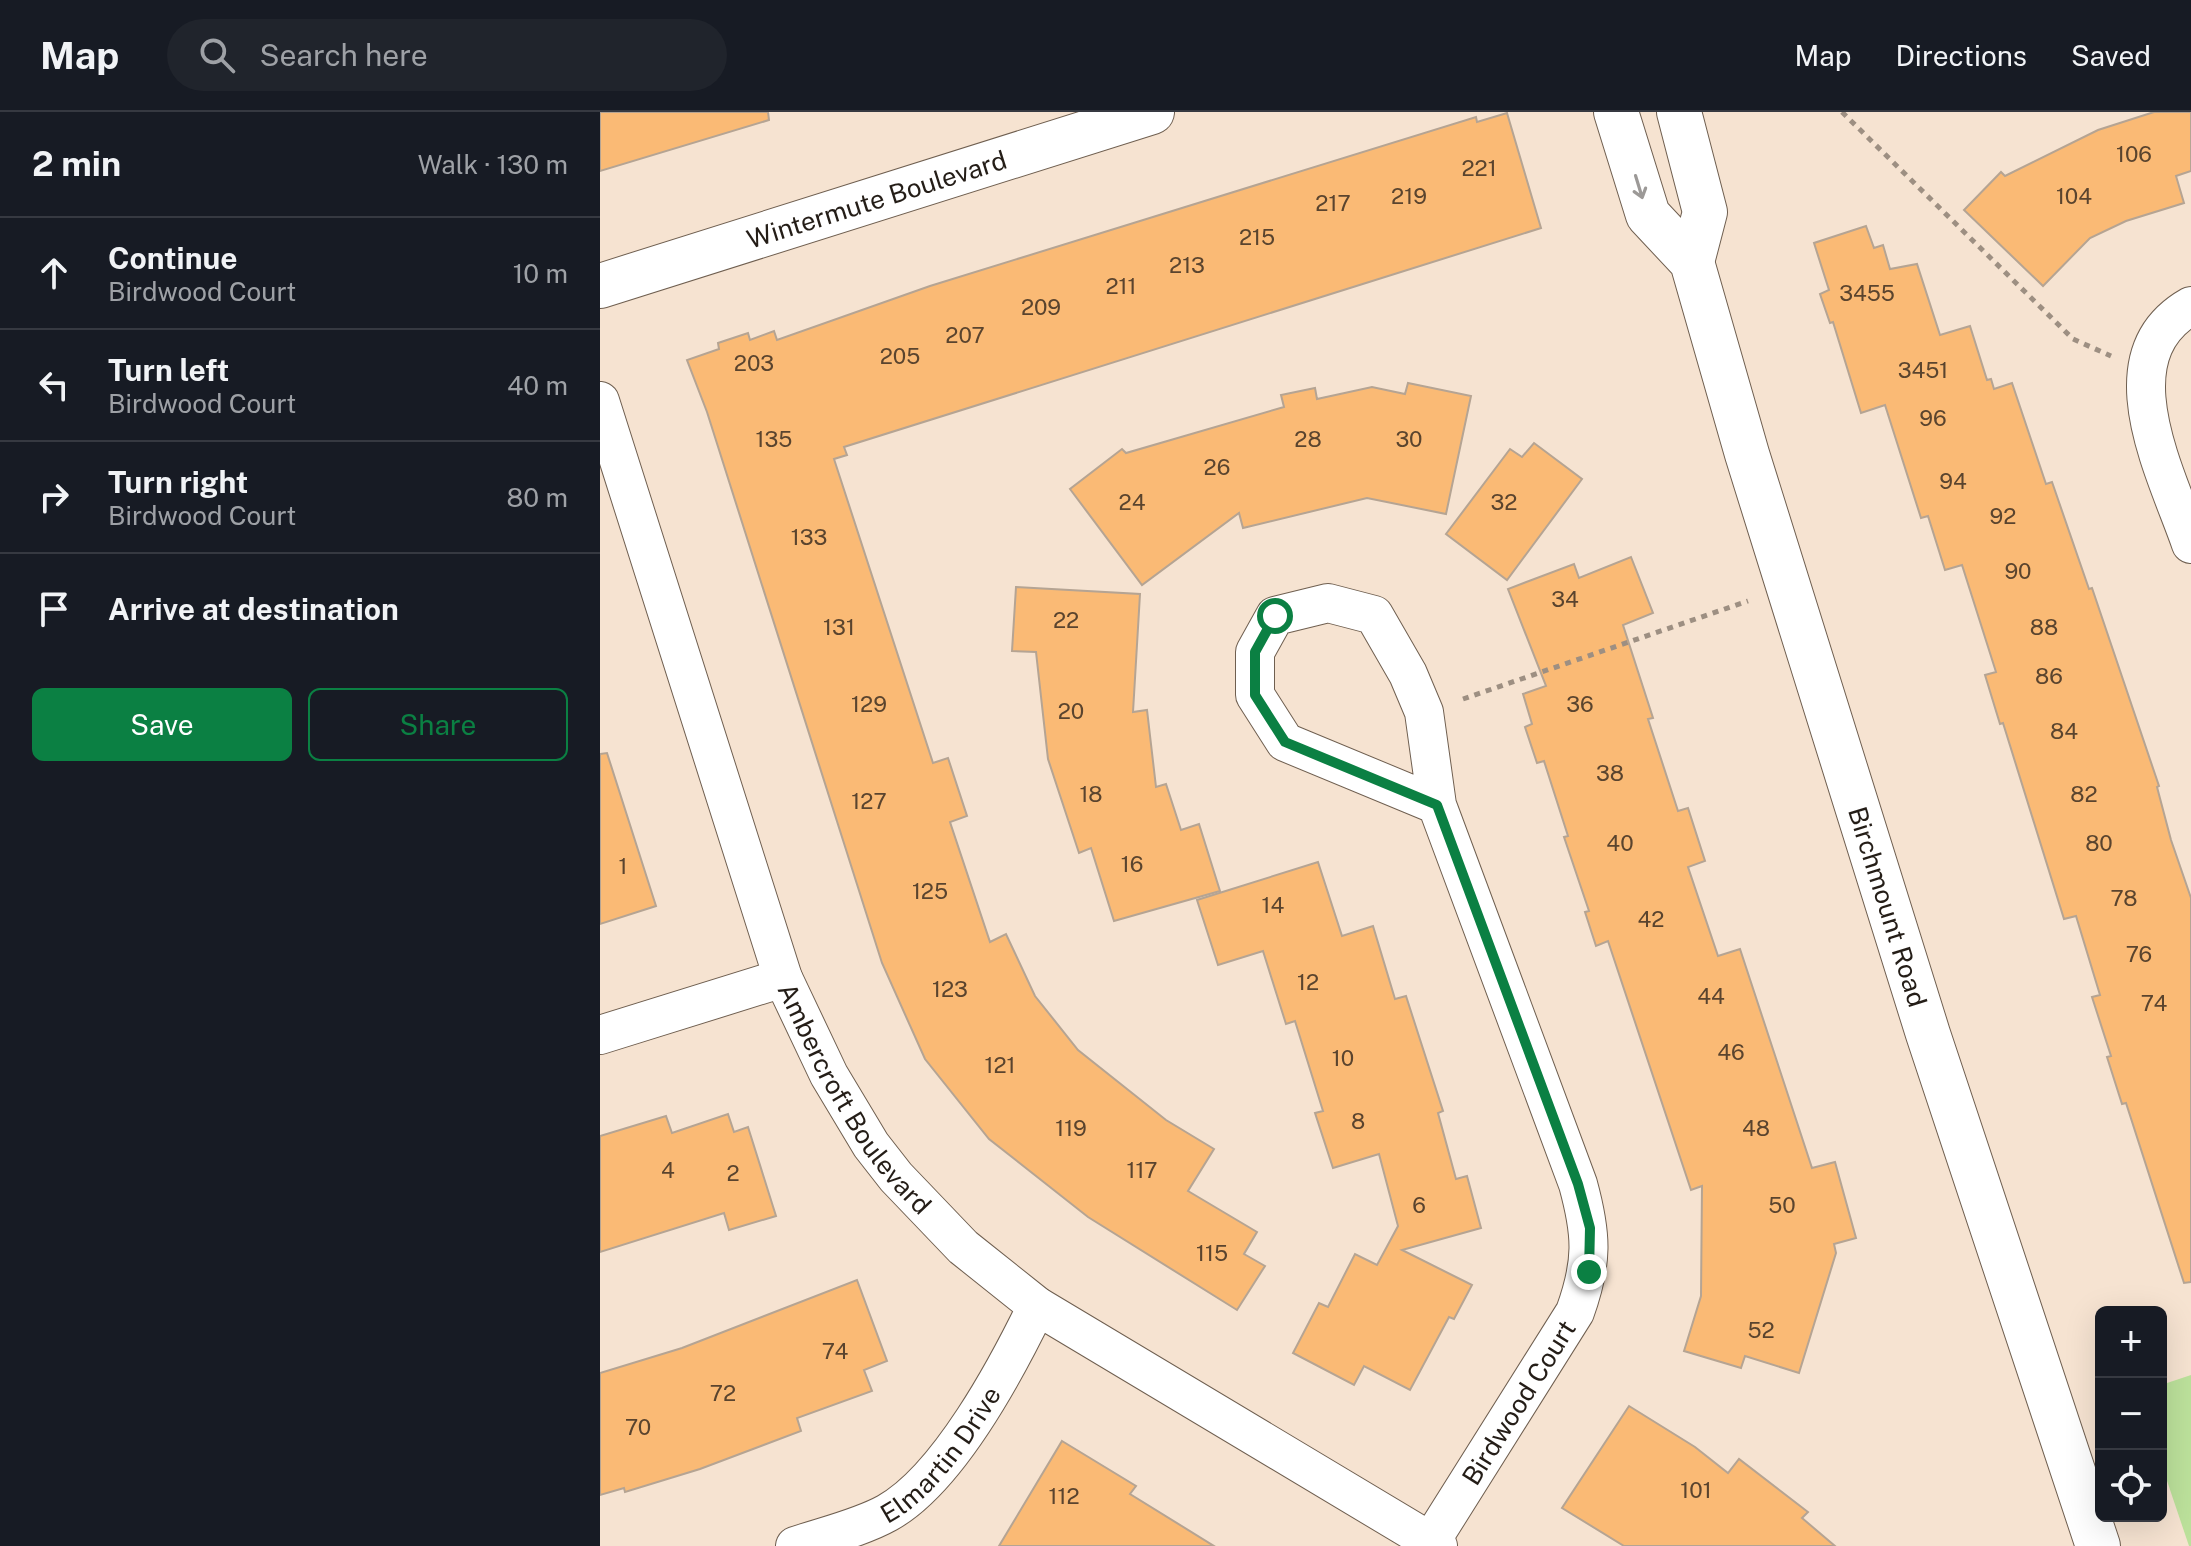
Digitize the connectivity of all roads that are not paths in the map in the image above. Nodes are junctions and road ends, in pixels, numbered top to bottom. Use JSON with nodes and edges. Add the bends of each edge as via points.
{"nodes":[{"id":1,"x":1152,"y":112,"type":"edge"},
{"id":2,"x":1616,"y":112,"type":"edge"},
{"id":3,"x":1679,"y":112,"type":"edge"},
{"id":4,"x":1692,"y":262,"type":"junction"},
{"id":5,"x":600,"y":286,"type":"edge"},
{"id":6,"x":2191,"y":306,"type":"edge"},
{"id":7,"x":600,"y":401,"type":"edge"},
{"id":8,"x":2191,"y":544,"type":"edge"},
{"id":9,"x":1437,"y":805,"type":"junction"},
{"id":10,"x":783,"y":978,"type":"junction"},
{"id":11,"x":600,"y":1035,"type":"edge"},
{"id":12,"x":1037,"y":1306,"type":"junction"},
{"id":13,"x":1434,"y":1544,"type":"edge"},
{"id":14,"x":795,"y":1546,"type":"edge"},
{"id":15,"x":2098,"y":1546,"type":"edge"}],
"edges":[{"from":1,"to":5,"type":"main road","name":"Wintermute Boulevard"},
{"from":2,"to":4,"type":"main road","name":"Birchmount Road","one_way":true,"via":[[1648,215]]},
{"from":3,"to":4,"type":"main road","via":[[1705,212]]},
{"from":4,"to":15,"type":"main road","name":"Birchmount Road","via":[[1928,1034]]},
{"from":6,"to":8,"type":"street","via":[[2166,326],[2144,371],[2149,427]]},
{"from":7,"to":10,"type":"street","name":"Ambercroft Boulevard"},
{"from":9,"to":9,"type":"street","name":"Birdwood Court","via":[[1424,712],[1374,615],[1328,603],[1275,616],[1255,652],[1255,695],[1285,742]]},
{"from":9,"to":13,"type":"street","name":"Birdwood Court","via":[[1590,1228],[1589,1272],[1575,1312]]},
{"from":10,"to":11,"type":"street"},
{"from":10,"to":12,"type":"street","name":"Ambercroft Boulevard","via":[[829,1075],[887,1166],[963,1247]]},
{"from":12,"to":13,"type":"street","name":"Ambercroft Boulevard"},
{"from":12,"to":14,"type":"street","name":"Elmartin Drive","via":[[1010,1363],[934,1473],[888,1513]]}]}
